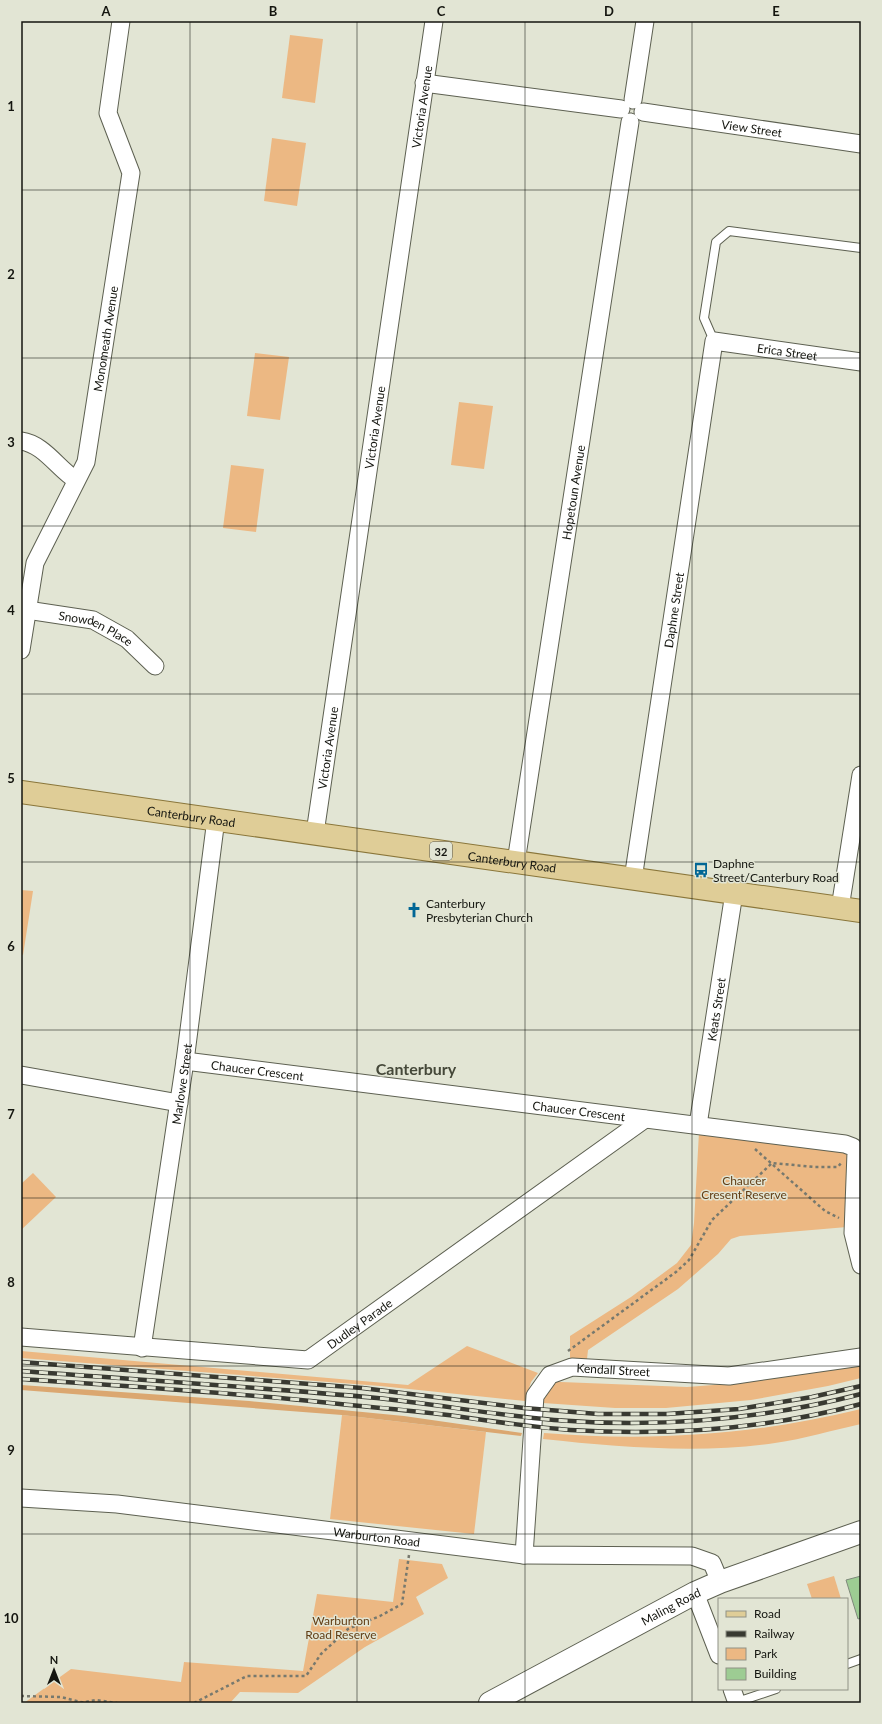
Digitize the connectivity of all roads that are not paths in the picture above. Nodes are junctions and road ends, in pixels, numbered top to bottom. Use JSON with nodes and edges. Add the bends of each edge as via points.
{"nodes":[{"id":1,"x":121,"y":21,"type":"edge"},
{"id":2,"x":434,"y":21,"type":"edge"},
{"id":3,"x":645,"y":21,"type":"edge"},
{"id":4,"x":424,"y":83,"type":"junction"},
{"id":5,"x":632,"y":111,"type":"junction"},
{"id":6,"x":861,"y":144,"type":"edge"},
{"id":7,"x":861,"y":248,"type":"edge"},
{"id":8,"x":714,"y":341,"type":"junction"},
{"id":9,"x":861,"y":362,"type":"edge"},
{"id":10,"x":21,"y":441,"type":"edge"},
{"id":11,"x":76,"y":480,"type":"junction"},
{"id":12,"x":27,"y":610,"type":"junction"},
{"id":13,"x":21,"y":650,"type":"edge"},
{"id":14,"x":155,"y":666,"type":"dead end"},
{"id":15,"x":861,"y":775,"type":"edge"},
{"id":16,"x":21,"y":792,"type":"edge"},
{"id":17,"x":216,"y":819,"type":"junction"},
{"id":18,"x":315,"y":833,"type":"junction"},
{"id":19,"x":516,"y":862,"type":"junction"},
{"id":20,"x":633,"y":879,"type":"junction"},
{"id":21,"x":734,"y":893,"type":"junction"},
{"id":22,"x":851,"y":909,"type":"edge"},
{"id":23,"x":185,"y":1061,"type":"junction"},
{"id":24,"x":21,"y":1075,"type":"edge"},
{"id":25,"x":179,"y":1103,"type":"junction"},
{"id":26,"x":645,"y":1119,"type":"junction"},
{"id":27,"x":698,"y":1125,"type":"junction"},
{"id":28,"x":861,"y":1265,"type":"edge"},
{"id":29,"x":21,"y":1337,"type":"edge"},
{"id":30,"x":142,"y":1348,"type":"junction"},
{"id":31,"x":861,"y":1357,"type":"edge"},
{"id":32,"x":21,"y":1498,"type":"edge"},
{"id":33,"x":861,"y":1532,"type":"edge"},
{"id":34,"x":524,"y":1555,"type":"junction"},
{"id":35,"x":720,"y":1582,"type":"junction"},
{"id":36,"x":695,"y":1593,"type":"junction"},
{"id":37,"x":718,"y":1652,"type":"edge"},
{"id":38,"x":861,"y":1659,"type":"edge"},
{"id":39,"x":848,"y":1664,"type":"edge"},
{"id":40,"x":772,"y":1690,"type":"edge"},
{"id":41,"x":736,"y":1698,"type":"edge"},
{"id":42,"x":490,"y":1703,"type":"edge"}],
"edges":[{"from":1,"to":11,"type":"street","name":"Monomeath Avenue","via":[[108,113],[131,173],[86,462]]},
{"from":2,"to":4,"type":"street","name":"Victoria Avenue"},
{"from":3,"to":5,"type":"street","name":"Hopetoun Avenue"},
{"from":4,"to":5,"type":"street","name":"View Street"},
{"from":4,"to":18,"type":"street","name":"Victoria Avenue"},
{"from":5,"to":6,"type":"street","name":"View Street"},
{"from":5,"to":19,"type":"street","name":"Hopetoun Avenue"},
{"from":7,"to":8,"type":"lane","via":[[729,231],[716,242],[704,318]]},
{"from":8,"to":9,"type":"street","name":"Erica Street"},
{"from":8,"to":20,"type":"street","name":"Daphne Street"},
{"from":10,"to":11,"type":"street","via":[[41,450]]},
{"from":11,"to":12,"type":"street","name":"Monomeath Avenue","via":[[35,562]]},
{"from":12,"to":13,"type":"street","name":"Monomeath Avenue"},
{"from":12,"to":14,"type":"street","name":"Snowden Place","via":[[93,620],[127,640]]},
{"from":15,"to":22,"type":"street"},
{"from":16,"to":17,"type":"main road","name":"Canterbury Road","number":"32"},
{"from":17,"to":18,"type":"main road","name":"Canterbury Road","number":"32"},
{"from":17,"to":23,"type":"street","name":"Marlowe Street"},
{"from":18,"to":19,"type":"main road","name":"Canterbury Road","number":"32"},
{"from":19,"to":20,"type":"main road","name":"Canterbury Road","number":"32"},
{"from":20,"to":21,"type":"main road","name":"Canterbury Road","number":"32"},
{"from":21,"to":22,"type":"main road","name":"Canterbury Road","number":"32"},
{"from":21,"to":27,"type":"street","name":"Keats Street"},
{"from":23,"to":25,"type":"street","name":"Marlowe Street"},
{"from":23,"to":26,"type":"street","name":"Chaucer Crescent"},
{"from":24,"to":25,"type":"street"},
{"from":25,"to":30,"type":"street","name":"Marlowe Street"},
{"from":26,"to":27,"type":"street","name":"Chaucer Crescent"},
{"from":26,"to":30,"type":"street","name":"Dudley Parade","via":[[308,1360]]},
{"from":27,"to":28,"type":"street","name":"Chaucer Crescent","via":[[853,1147],[856,1152],[853,1233]]},
{"from":29,"to":30,"type":"street","name":"Dudley Parade"},
{"from":31,"to":34,"type":"street","name":"Kendall Street","via":[[729,1376],[572,1366],[550,1375],[535,1396]]},
{"from":32,"to":34,"type":"street","name":"Warburton Road","via":[[117,1504]]},
{"from":33,"to":35,"type":"street","name":"Maling Road"},
{"from":34,"to":35,"type":"street","name":"Warburton Road","via":[[692,1556],[712,1564]]},
{"from":35,"to":36,"type":"street","name":"Maling Road"},
{"from":36,"to":37,"type":"street"},
{"from":36,"to":42,"type":"street","name":"Maling Road"},
{"from":38,"to":39,"type":"lane"},
{"from":40,"to":41,"type":"lane"}]}
